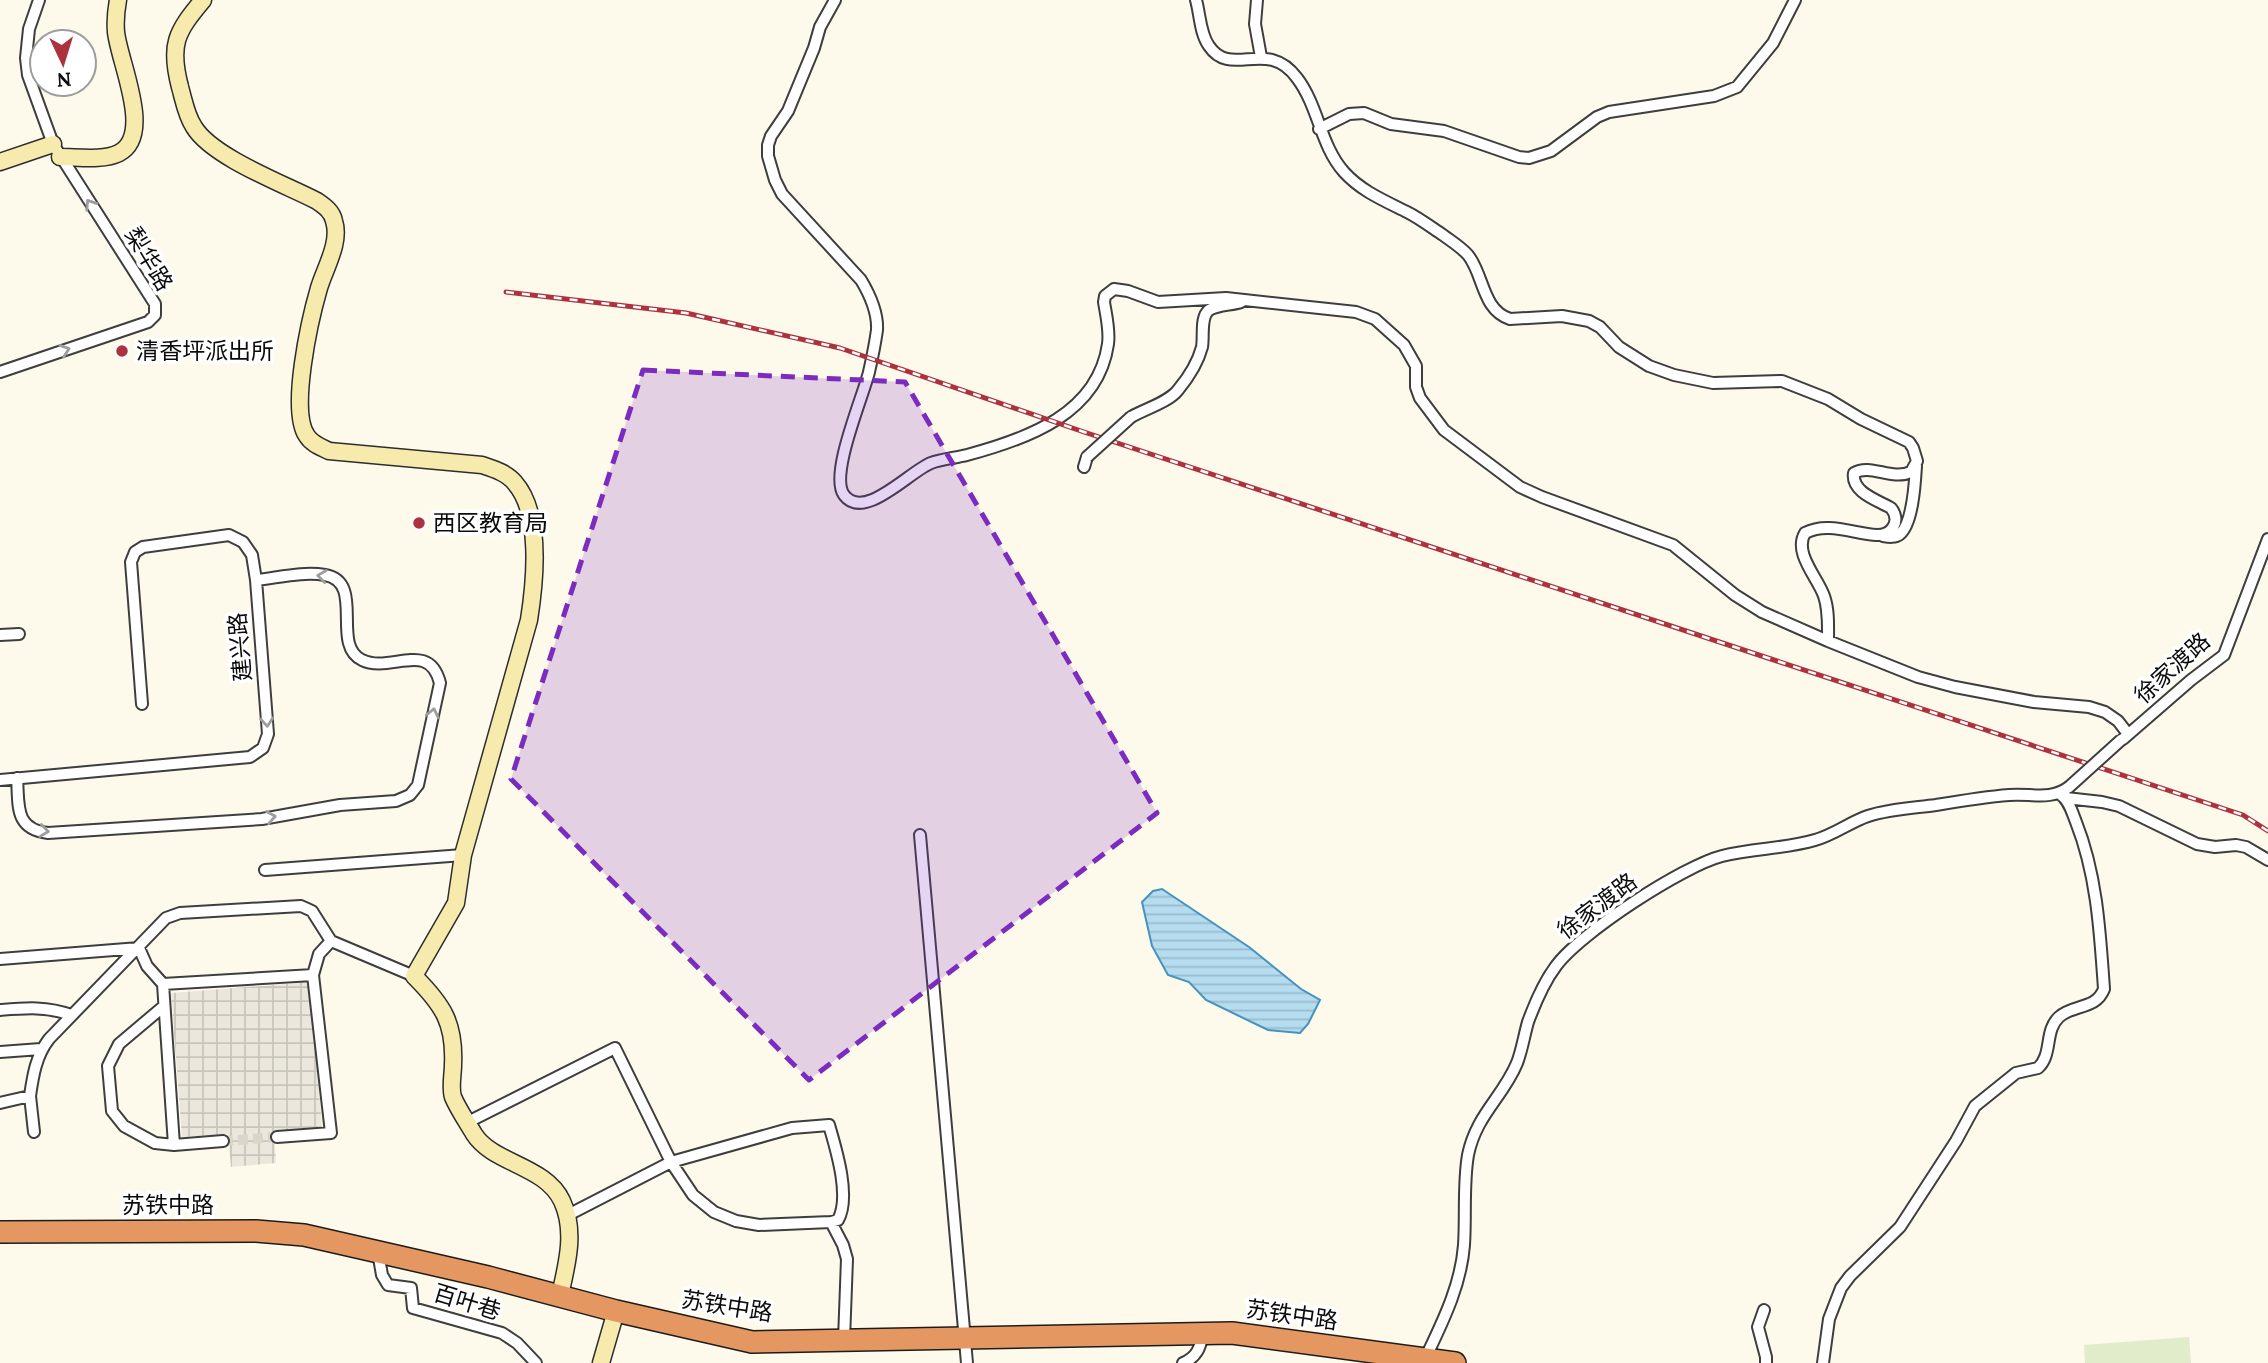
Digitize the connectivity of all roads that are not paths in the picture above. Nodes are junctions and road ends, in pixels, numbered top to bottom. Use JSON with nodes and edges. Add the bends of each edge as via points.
{"nodes":[{"id":1,"x":39,"y":0,"type":"edge"},
{"id":2,"x":118,"y":0,"type":"edge"},
{"id":3,"x":203,"y":0,"type":"edge"},
{"id":4,"x":835,"y":0,"type":"edge"},
{"id":5,"x":1196,"y":0,"type":"edge"},
{"id":6,"x":1257,"y":0,"type":"edge"},
{"id":7,"x":1795,"y":0,"type":"edge"},
{"id":8,"x":1261,"y":57,"type":"junction"},
{"id":9,"x":1319,"y":130,"type":"junction"},
{"id":10,"x":57,"y":151,"type":"junction"},
{"id":11,"x":0,"y":162,"type":"edge"},
{"id":12,"x":1254,"y":300,"type":"junction"},
{"id":13,"x":0,"y":372,"type":"edge"},
{"id":14,"x":1917,"y":461,"type":"junction"},
{"id":15,"x":1085,"y":462,"type":"dead end"},
{"id":16,"x":1877,"y":535,"type":"junction"},
{"id":17,"x":2268,"y":539,"type":"edge"},
{"id":18,"x":256,"y":580,"type":"junction"},
{"id":19,"x":19,"y":634,"type":"dead end"},
{"id":20,"x":0,"y":635,"type":"edge"},
{"id":21,"x":1828,"y":641,"type":"junction"},
{"id":22,"x":142,"y":704,"type":"dead end"},
{"id":23,"x":2125,"y":737,"type":"junction"},
{"id":24,"x":17,"y":778,"type":"junction"},
{"id":25,"x":0,"y":780,"type":"edge"},
{"id":26,"x":2065,"y":793,"type":"junction"},
{"id":27,"x":920,"y":835,"type":"dead end"},
{"id":28,"x":463,"y":855,"type":"junction"},
{"id":29,"x":2268,"y":860,"type":"edge"},
{"id":30,"x":265,"y":870,"type":"dead end"},
{"id":31,"x":331,"y":941,"type":"junction"},
{"id":32,"x":139,"y":948,"type":"junction"},
{"id":33,"x":0,"y":959,"type":"edge"},
{"id":34,"x":313,"y":975,"type":"junction"},
{"id":35,"x":414,"y":976,"type":"junction"},
{"id":36,"x":163,"y":984,"type":"junction"},
{"id":37,"x":164,"y":1006,"type":"junction"},
{"id":38,"x":0,"y":1010,"type":"edge"},
{"id":39,"x":71,"y":1015,"type":"junction"},
{"id":40,"x":41,"y":1049,"type":"junction"},
{"id":41,"x":0,"y":1052,"type":"edge"},
{"id":42,"x":30,"y":1096,"type":"junction"},
{"id":43,"x":0,"y":1103,"type":"edge"},
{"id":44,"x":468,"y":1122,"type":"junction"},
{"id":45,"x":34,"y":1132,"type":"dead end"},
{"id":46,"x":277,"y":1137,"type":"tunnel mouth"},
{"id":47,"x":223,"y":1141,"type":"tunnel mouth"},
{"id":48,"x":174,"y":1145,"type":"junction"},
{"id":49,"x":671,"y":1162,"type":"junction"},
{"id":50,"x":568,"y":1215,"type":"junction"},
{"id":51,"x":831,"y":1222,"type":"junction"},
{"id":52,"x":0,"y":1232,"type":"edge"},
{"id":53,"x":378,"y":1252,"type":"junction"},
{"id":54,"x":560,"y":1295,"type":"junction"},
{"id":55,"x":1764,"y":1310,"type":"dead end"},
{"id":56,"x":616,"y":1311,"type":"junction"},
{"id":57,"x":1202,"y":1334,"type":"junction"},
{"id":58,"x":966,"y":1338,"type":"junction"},
{"id":59,"x":844,"y":1340,"type":"junction"},
{"id":60,"x":1425,"y":1359,"type":"junction"},
{"id":61,"x":536,"y":1363,"type":"edge"},
{"id":62,"x":601,"y":1363,"type":"edge"},
{"id":63,"x":967,"y":1363,"type":"edge"},
{"id":64,"x":1182,"y":1363,"type":"edge"},
{"id":65,"x":1455,"y":1363,"type":"edge"},
{"id":66,"x":1766,"y":1363,"type":"edge"},
{"id":67,"x":1823,"y":1363,"type":"edge"}],
"edges":[{"from":1,"to":10,"type":"street","via":[[29,29],[28,75]]},
{"from":2,"to":10,"type":"street","via":[[116,33],[136,120],[134,135],[128,147],[117,154]]},
{"from":3,"to":28,"type":"street","via":[[183,23],[174,52],[175,69],[195,129],[219,152],[317,201],[334,220],[334,242],[300,385],[298,407],[307,437],[329,451],[482,465],[514,481],[529,509],[534,592],[529,620]]},
{"from":4,"to":12,"type":"street","via":[[820,27],[789,111],[771,136],[768,156],[782,194],[861,281],[875,313],[877,329],[869,373],[840,472],[839,483],[850,501],[875,500],[930,463],[1019,439],[1068,412],[1087,394],[1106,354],[1104,302],[1109,292],[1121,289],[1158,302],[1205,297]]},
{"from":5,"to":8,"type":"street","via":[[1204,36],[1216,53],[1239,61]]},
{"from":6,"to":8,"type":"street","via":[[1255,24]]},
{"from":7,"to":9,"type":"street","via":[[1773,43],[1737,87],[1714,96],[1609,111],[1539,156],[1519,157],[1444,131],[1391,124],[1364,113],[1349,114]]},
{"from":8,"to":9,"type":"street","via":[[1289,68],[1309,99]]},
{"from":9,"to":14,"type":"street","via":[[1332,157],[1354,181],[1468,255],[1487,299],[1503,317],[1562,316],[1589,321],[1633,357],[1674,375],[1713,383],[1782,381],[1800,387],[1899,436],[1913,448]]},
{"from":10,"to":11,"type":"street"},
{"from":13,"to":10,"type":"street","name":"梨华路","one_way":true,"via":[[148,322],[155,314],[155,304]]},
{"from":12,"to":15,"type":"street","bridge":true,"via":[[1206,312],[1198,358],[1177,392],[1131,418]]},
{"from":12,"to":21,"type":"street","via":[[1356,312],[1375,319],[1410,352],[1420,398],[1437,421],[1508,480],[1673,545],[1762,612]]},
{"from":14,"to":16,"type":"street","via":[[1906,524],[1901,533],[1891,537]]},
{"from":14,"to":16,"type":"street","via":[[1904,475],[1854,473],[1857,489],[1895,513],[1891,531]]},
{"from":16,"to":21,"type":"street","via":[[1835,528],[1810,530],[1802,539],[1803,554],[1824,594]]},
{"from":17,"to":23,"type":"street","name":"徐家渡路","via":[[2224,655]]},
{"from":18,"to":22,"type":"street","name":"建兴路","via":[[252,555],[243,542],[229,535],[135,552],[131,562]]},
{"from":18,"to":24,"type":"street","name":"建兴路","one_way":true,"via":[[268,734],[263,748],[250,757]]},
{"from":24,"to":18,"type":"street","one_way":true,"via":[[20,814],[26,825],[48,832],[262,819],[340,804],[396,801],[410,795],[418,785],[440,682],[437,669],[413,660],[374,663],[354,653],[345,591],[339,580],[315,574]]},
{"from":19,"to":20,"type":"street"},
{"from":21,"to":23,"type":"street","via":[[1955,687],[2097,710],[2118,721]]},
{"from":23,"to":26,"type":"street","name":"徐家渡路","bridge":true},
{"from":24,"to":25,"type":"street","name":"建兴路"},
{"from":26,"to":29,"type":"street","name":"徐家渡路","via":[[2119,806],[2197,844],[2246,847]]},
{"from":26,"to":60,"type":"street","name":"徐家渡路","via":[[1891,810],[1819,839],[1720,856],[1675,876],[1572,948],[1544,985],[1517,1064],[1473,1135],[1458,1278]]},
{"from":26,"to":67,"type":"street","via":[[2090,866],[2104,989],[2093,1003],[2056,1020],[2047,1055],[2038,1068],[2016,1073],[1975,1106],[1900,1227],[1841,1288],[1829,1319]]},
{"from":27,"to":58,"type":"street"},
{"from":28,"to":30,"type":"street"},
{"from":28,"to":35,"type":"street","via":[[456,903]]},
{"from":31,"to":32,"type":"street","via":[[312,911],[301,906],[180,913],[166,918]]},
{"from":31,"to":34,"type":"street","via":[[318,954]]},
{"from":31,"to":35,"type":"street"},
{"from":32,"to":33,"type":"street"},
{"from":32,"to":36,"type":"street","via":[[147,967]]},
{"from":32,"to":39,"type":"street"},
{"from":34,"to":36,"type":"street"},
{"from":34,"to":46,"type":"street","via":[[331,1133]]},
{"from":35,"to":44,"type":"street","via":[[449,1021],[454,1052],[452,1095]]},
{"from":36,"to":37,"type":"street"},
{"from":37,"to":48,"type":"street"},
{"from":37,"to":48,"type":"street","via":[[119,1044],[108,1066],[112,1111],[124,1126],[155,1143]]},
{"from":38,"to":39,"type":"street","via":[[37,1007]]},
{"from":39,"to":40,"type":"street"},
{"from":40,"to":41,"type":"street"},
{"from":40,"to":42,"type":"street"},
{"from":42,"to":43,"type":"street"},
{"from":42,"to":45,"type":"street"},
{"from":44,"to":49,"type":"street","via":[[615,1048]]},
{"from":44,"to":50,"type":"street","via":[[477,1138],[549,1183]]},
{"from":47,"to":48,"type":"street"},
{"from":49,"to":50,"type":"street"},
{"from":49,"to":51,"type":"street","via":[[693,1195],[714,1212],[736,1221],[759,1225]]},
{"from":49,"to":51,"type":"street","via":[[793,1128],[829,1125],[844,1202],[838,1220]]},
{"from":50,"to":54,"type":"street","via":[[569,1256]]},
{"from":51,"to":59,"type":"street","via":[[846,1259]]},
{"from":52,"to":53,"type":"highway","name":"苏铁中路","via":[[256,1231],[304,1235]]},
{"from":53,"to":54,"type":"highway","name":"苏铁中路"},
{"from":53,"to":61,"type":"street","name":"百叶巷","via":[[388,1285],[411,1288],[413,1308],[502,1333]]},
{"from":54,"to":56,"type":"highway","name":"苏铁中路"},
{"from":55,"to":66,"type":"street","via":[[1758,1327]]},
{"from":56,"to":59,"type":"highway","name":"苏铁中路","via":[[751,1342]]},
{"from":56,"to":62,"type":"street"},
{"from":57,"to":58,"type":"highway","name":"苏铁中路"},
{"from":57,"to":60,"type":"highway","name":"苏铁中路","via":[[1232,1333]]},
{"from":57,"to":64,"type":"street","via":[[1197,1353]]},
{"from":58,"to":59,"type":"highway","name":"苏铁中路"},
{"from":58,"to":63,"type":"street"},
{"from":60,"to":65,"type":"highway","name":"苏铁中路"}]}
